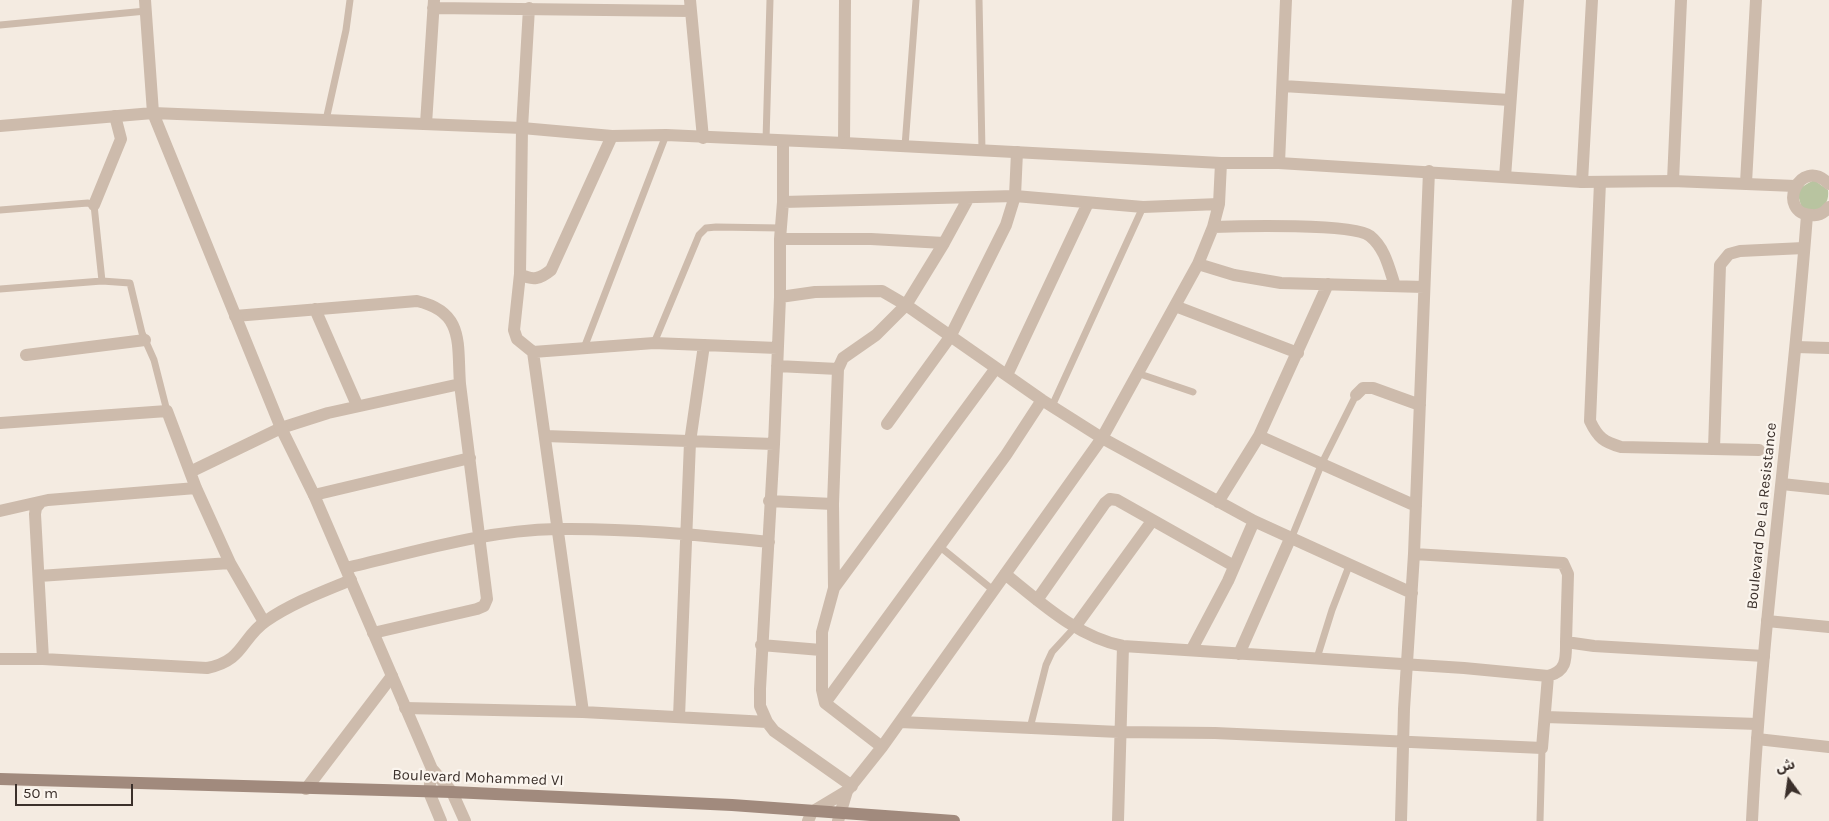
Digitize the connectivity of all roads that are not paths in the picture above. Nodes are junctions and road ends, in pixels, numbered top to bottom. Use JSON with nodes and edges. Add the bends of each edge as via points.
{"nodes":[{"id":1,"x":350,"y":0,"type":"edge"},
{"id":2,"x":770,"y":0,"type":"edge"},
{"id":3,"x":845,"y":0,"type":"edge"},
{"id":4,"x":916,"y":0,"type":"edge"},
{"id":5,"x":979,"y":0,"type":"edge"},
{"id":6,"x":1286,"y":0,"type":"edge"},
{"id":7,"x":1518,"y":0,"type":"edge"},
{"id":8,"x":1592,"y":0,"type":"edge"},
{"id":9,"x":1681,"y":0,"type":"edge"},
{"id":10,"x":1756,"y":0,"type":"edge"},
{"id":11,"x":433,"y":4,"type":"edge"},
{"id":12,"x":690,"y":5,"type":"edge"},
{"id":13,"x":146,"y":6,"type":"edge"},
{"id":14,"x":528,"y":8,"type":"junction"},
{"id":15,"x":0,"y":24,"type":"edge"},
{"id":16,"x":1283,"y":86,"type":"junction"},
{"id":17,"x":1510,"y":100,"type":"junction"},
{"id":18,"x":152,"y":113,"type":"junction"},
{"id":19,"x":115,"y":116,"type":"junction"},
{"id":20,"x":326,"y":120,"type":"junction"},
{"id":21,"x":426,"y":124,"type":"junction"},
{"id":22,"x":0,"y":126,"type":"edge"},
{"id":23,"x":522,"y":128,"type":"junction"},
{"id":24,"x":666,"y":135,"type":"junction"},
{"id":25,"x":612,"y":136,"type":"junction"},
{"id":26,"x":702,"y":138,"type":"junction"},
{"id":27,"x":766,"y":141,"type":"junction"},
{"id":28,"x":783,"y":142,"type":"junction"},
{"id":29,"x":844,"y":143,"type":"junction"},
{"id":30,"x":905,"y":146,"type":"junction"},
{"id":31,"x":982,"y":150,"type":"junction"},
{"id":32,"x":1018,"y":152,"type":"junction"},
{"id":33,"x":1221,"y":163,"type":"junction"},
{"id":34,"x":1279,"y":163,"type":"junction"},
{"id":35,"x":1428,"y":171,"type":"junction"},
{"id":36,"x":1505,"y":177,"type":"junction"},
{"id":37,"x":1673,"y":181,"type":"junction"},
{"id":38,"x":1582,"y":182,"type":"junction"},
{"id":39,"x":1600,"y":182,"type":"junction"},
{"id":40,"x":1746,"y":183,"type":"junction"},
{"id":41,"x":1829,"y":184,"type":"edge"},
{"id":42,"x":1795,"y":186,"type":"junction"},
{"id":43,"x":1015,"y":196,"type":"junction"},
{"id":44,"x":968,"y":198,"type":"junction"},
{"id":45,"x":783,"y":202,"type":"junction"},
{"id":46,"x":1088,"y":204,"type":"junction"},
{"id":47,"x":1219,"y":204,"type":"junction"},
{"id":48,"x":94,"y":205,"type":"junction"},
{"id":49,"x":1143,"y":207,"type":"junction"},
{"id":50,"x":1829,"y":207,"type":"edge"},
{"id":51,"x":0,"y":210,"type":"edge"},
{"id":52,"x":1807,"y":215,"type":"junction"},
{"id":53,"x":1214,"y":228,"type":"junction"},
{"id":54,"x":780,"y":233,"type":"junction"},
{"id":55,"x":944,"y":244,"type":"junction"},
{"id":56,"x":1804,"y":248,"type":"junction"},
{"id":57,"x":1198,"y":264,"type":"junction"},
{"id":58,"x":520,"y":274,"type":"junction"},
{"id":59,"x":102,"y":281,"type":"junction"},
{"id":60,"x":1328,"y":284,"type":"junction"},
{"id":61,"x":1395,"y":286,"type":"junction"},
{"id":62,"x":1424,"y":287,"type":"junction"},
{"id":63,"x":0,"y":289,"type":"edge"},
{"id":64,"x":780,"y":298,"type":"junction"},
{"id":65,"x":906,"y":305,"type":"junction"},
{"id":66,"x":1175,"y":306,"type":"junction"},
{"id":67,"x":315,"y":309,"type":"junction"},
{"id":68,"x":235,"y":316,"type":"junction"},
{"id":69,"x":950,"y":338,"type":"junction"},
{"id":70,"x":145,"y":340,"type":"junction"},
{"id":71,"x":654,"y":343,"type":"junction"},
{"id":72,"x":704,"y":345,"type":"junction"},
{"id":73,"x":1796,"y":347,"type":"junction"},
{"id":74,"x":584,"y":348,"type":"junction"},
{"id":75,"x":777,"y":348,"type":"junction"},
{"id":76,"x":1829,"y":348,"type":"edge"},
{"id":77,"x":533,"y":352,"type":"junction"},
{"id":78,"x":1298,"y":353,"type":"junction"},
{"id":79,"x":26,"y":355,"type":"dead end"},
{"id":80,"x":777,"y":366,"type":"junction"},
{"id":81,"x":838,"y":369,"type":"junction"},
{"id":82,"x":1002,"y":372,"type":"junction"},
{"id":83,"x":1138,"y":373,"type":"junction"},
{"id":84,"x":460,"y":384,"type":"junction"},
{"id":85,"x":1194,"y":392,"type":"dead end"},
{"id":86,"x":1356,"y":395,"type":"joint"},
{"id":87,"x":1047,"y":403,"type":"junction"},
{"id":88,"x":357,"y":405,"type":"junction"},
{"id":89,"x":1420,"y":405,"type":"junction"},
{"id":90,"x":167,"y":411,"type":"junction"},
{"id":91,"x":0,"y":422,"type":"edge"},
{"id":92,"x":887,"y":424,"type":"dead end"},
{"id":93,"x":281,"y":428,"type":"junction"},
{"id":94,"x":545,"y":436,"type":"junction"},
{"id":95,"x":1259,"y":436,"type":"junction"},
{"id":96,"x":1102,"y":438,"type":"junction"},
{"id":97,"x":690,"y":442,"type":"junction"},
{"id":98,"x":774,"y":444,"type":"junction"},
{"id":99,"x":1714,"y":449,"type":"junction"},
{"id":100,"x":1759,"y":450,"type":"dead end"},
{"id":101,"x":470,"y":458,"type":"junction"},
{"id":102,"x":1322,"y":464,"type":"junction"},
{"id":103,"x":190,"y":472,"type":"junction"},
{"id":104,"x":1782,"y":484,"type":"junction"},
{"id":105,"x":196,"y":488,"type":"junction"},
{"id":106,"x":1829,"y":489,"type":"edge"},
{"id":107,"x":314,"y":495,"type":"junction"},
{"id":108,"x":41,"y":502,"type":"junction"},
{"id":109,"x":769,"y":502,"type":"junction"},
{"id":110,"x":1218,"y":502,"type":"junction"},
{"id":111,"x":833,"y":504,"type":"junction"},
{"id":112,"x":1416,"y":506,"type":"junction"},
{"id":113,"x":0,"y":511,"type":"edge"},
{"id":114,"x":1152,"y":521,"type":"junction"},
{"id":115,"x":1254,"y":521,"type":"junction"},
{"id":116,"x":556,"y":529,"type":"junction"},
{"id":117,"x":685,"y":534,"type":"junction"},
{"id":118,"x":480,"y":537,"type":"junction"},
{"id":119,"x":1290,"y":539,"type":"junction"},
{"id":120,"x":769,"y":542,"type":"junction"},
{"id":121,"x":939,"y":546,"type":"junction"},
{"id":122,"x":1414,"y":554,"type":"junction"},
{"id":123,"x":230,"y":563,"type":"junction"},
{"id":124,"x":1234,"y":566,"type":"junction"},
{"id":125,"x":1349,"y":566,"type":"junction"},
{"id":126,"x":348,"y":574,"type":"junction"},
{"id":127,"x":1005,"y":574,"type":"junction"},
{"id":128,"x":39,"y":576,"type":"junction"},
{"id":129,"x":834,"y":588,"type":"junction"},
{"id":130,"x":994,"y":590,"type":"junction"},
{"id":131,"x":1412,"y":593,"type":"junction"},
{"id":132,"x":1037,"y":600,"type":"junction"},
{"id":133,"x":1767,"y":621,"type":"junction"},
{"id":134,"x":264,"y":622,"type":"junction"},
{"id":135,"x":1829,"y":626,"type":"edge"},
{"id":136,"x":1075,"y":627,"type":"junction"},
{"id":137,"x":373,"y":633,"type":"junction"},
{"id":138,"x":1566,"y":642,"type":"junction"},
{"id":139,"x":761,"y":645,"type":"junction"},
{"id":140,"x":1123,"y":646,"type":"junction"},
{"id":141,"x":1192,"y":649,"type":"junction"},
{"id":142,"x":821,"y":650,"type":"junction"},
{"id":143,"x":1239,"y":654,"type":"junction"},
{"id":144,"x":1764,"y":656,"type":"junction"},
{"id":145,"x":1317,"y":658,"type":"junction"},
{"id":146,"x":0,"y":659,"type":"edge"},
{"id":147,"x":44,"y":659,"type":"junction"},
{"id":148,"x":1408,"y":665,"type":"junction"},
{"id":149,"x":392,"y":676,"type":"junction"},
{"id":150,"x":1548,"y":676,"type":"junction"},
{"id":151,"x":825,"y":703,"type":"junction"},
{"id":152,"x":405,"y":708,"type":"junction"},
{"id":153,"x":582,"y":712,"type":"junction"},
{"id":154,"x":680,"y":717,"type":"junction"},
{"id":155,"x":1545,"y":717,"type":"junction"},
{"id":156,"x":767,"y":722,"type":"junction"},
{"id":157,"x":900,"y":722,"type":"junction"},
{"id":158,"x":1758,"y":724,"type":"junction"},
{"id":159,"x":1030,"y":728,"type":"junction"},
{"id":160,"x":1119,"y":732,"type":"junction"},
{"id":161,"x":1757,"y":739,"type":"junction"},
{"id":162,"x":1403,"y":743,"type":"junction"},
{"id":163,"x":882,"y":747,"type":"junction"},
{"id":164,"x":1829,"y":747,"type":"edge"},
{"id":165,"x":1542,"y":748,"type":"junction"},
{"id":166,"x":432,"y":769,"type":"junction"},
{"id":167,"x":0,"y":779,"type":"edge"},
{"id":168,"x":849,"y":788,"type":"junction"},
{"id":169,"x":306,"y":789,"type":"junction"},
{"id":170,"x":429,"y":792,"type":"junction"},
{"id":171,"x":452,"y":792,"type":"junction"},
{"id":172,"x":810,"y":816,"type":"edge"},
{"id":173,"x":840,"y":817,"type":"edge"},
{"id":174,"x":441,"y":821,"type":"edge"},
{"id":175,"x":465,"y":821,"type":"edge"},
{"id":176,"x":954,"y":821,"type":"edge"},
{"id":177,"x":1118,"y":821,"type":"edge"},
{"id":178,"x":1401,"y":821,"type":"edge"},
{"id":179,"x":1540,"y":821,"type":"edge"},
{"id":180,"x":1752,"y":821,"type":"edge"}],
"edges":[{"from":1,"to":20,"type":"lane"},
{"from":2,"to":27,"type":"lane"},
{"from":3,"to":29,"type":"street"},
{"from":4,"to":30,"type":"lane"},
{"from":5,"to":31,"type":"lane"},
{"from":6,"to":16,"type":"street"},
{"from":7,"to":17,"type":"street"},
{"from":8,"to":38,"type":"street"},
{"from":9,"to":37,"type":"street"},
{"from":10,"to":40,"type":"street"},
{"from":11,"to":14,"type":"street"},
{"from":11,"to":21,"type":"street"},
{"from":12,"to":14,"type":"street"},
{"from":12,"to":26,"type":"street"},
{"from":13,"to":15,"type":"lane"},
{"from":13,"to":18,"type":"street"},
{"from":14,"to":23,"type":"street"},
{"from":16,"to":17,"type":"street"},
{"from":16,"to":34,"type":"street"},
{"from":17,"to":36,"type":"street"},
{"from":18,"to":19,"type":"street"},
{"from":18,"to":20,"type":"street"},
{"from":18,"to":68,"type":"street"},
{"from":19,"to":22,"type":"street"},
{"from":19,"to":48,"type":"street","via":[[121,139]]},
{"from":20,"to":21,"type":"street"},
{"from":21,"to":23,"type":"street"},
{"from":23,"to":25,"type":"street"},
{"from":23,"to":58,"type":"street"},
{"from":24,"to":25,"type":"street"},
{"from":24,"to":26,"type":"street"},
{"from":24,"to":74,"type":"lane"},
{"from":25,"to":58,"type":"street","via":[[551,270],[541,278],[529,279]]},
{"from":26,"to":27,"type":"street"},
{"from":27,"to":28,"type":"street"},
{"from":28,"to":29,"type":"street"},
{"from":28,"to":45,"type":"street"},
{"from":29,"to":30,"type":"street"},
{"from":30,"to":31,"type":"street"},
{"from":31,"to":32,"type":"street"},
{"from":32,"to":33,"type":"street"},
{"from":32,"to":43,"type":"street"},
{"from":33,"to":34,"type":"street"},
{"from":33,"to":47,"type":"street"},
{"from":34,"to":35,"type":"street"},
{"from":35,"to":36,"type":"street"},
{"from":35,"to":62,"type":"street"},
{"from":36,"to":38,"type":"street"},
{"from":37,"to":39,"type":"street"},
{"from":37,"to":40,"type":"street"},
{"from":38,"to":39,"type":"street"},
{"from":39,"to":99,"type":"street","via":[[1590,421],[1596,435],[1604,442],[1621,447]]},
{"from":40,"to":42,"type":"street"},
{"from":41,"to":42,"type":"street","via":[[1818,176],[1812,176]]},
{"from":42,"to":52,"type":"street","via":[[1794,203]]},
{"from":43,"to":44,"type":"street"},
{"from":43,"to":46,"type":"street"},
{"from":43,"to":69,"type":"street","via":[[1006,225]]},
{"from":44,"to":45,"type":"street"},
{"from":44,"to":55,"type":"street"},
{"from":45,"to":54,"type":"street"},
{"from":46,"to":49,"type":"street"},
{"from":46,"to":82,"type":"street"},
{"from":47,"to":49,"type":"street"},
{"from":47,"to":53,"type":"street"},
{"from":48,"to":51,"type":"lane"},
{"from":48,"to":59,"type":"lane"},
{"from":49,"to":87,"type":"lane"},
{"from":50,"to":52,"type":"street","via":[[1820,214]]},
{"from":52,"to":56,"type":"street","name":"Boulevard De La Resistance"},
{"from":53,"to":57,"type":"street"},
{"from":53,"to":61,"type":"street","via":[[1329,228],[1368,234],[1386,258]]},
{"from":54,"to":55,"type":"street"},
{"from":54,"to":64,"type":"street"},
{"from":54,"to":71,"type":"lane","via":[[706,228],[699,235]]},
{"from":55,"to":65,"type":"street"},
{"from":56,"to":73,"type":"street","name":"Boulevard De La Resistance"},
{"from":56,"to":99,"type":"street","via":[[1740,251],[1729,254],[1720,265]]},
{"from":57,"to":60,"type":"street","via":[[1234,275],[1281,283]]},
{"from":57,"to":66,"type":"street"},
{"from":58,"to":77,"type":"street","via":[[514,330],[517,339]]},
{"from":59,"to":63,"type":"lane"},
{"from":59,"to":70,"type":"lane","via":[[130,284]]},
{"from":60,"to":61,"type":"street"},
{"from":60,"to":78,"type":"street"},
{"from":61,"to":62,"type":"street"},
{"from":62,"to":89,"type":"street"},
{"from":64,"to":65,"type":"street","via":[[815,292],[872,290],[882,291]]},
{"from":64,"to":75,"type":"street"},
{"from":65,"to":69,"type":"street"},
{"from":65,"to":81,"type":"street","via":[[876,336],[843,358]]},
{"from":66,"to":78,"type":"street"},
{"from":66,"to":83,"type":"street"},
{"from":67,"to":68,"type":"street"},
{"from":67,"to":84,"type":"street","via":[[417,301],[442,309],[456,334]]},
{"from":67,"to":88,"type":"street"},
{"from":68,"to":93,"type":"street"},
{"from":69,"to":82,"type":"street"},
{"from":69,"to":92,"type":"street"},
{"from":70,"to":79,"type":"street"},
{"from":70,"to":90,"type":"lane","via":[[154,360]]},
{"from":71,"to":72,"type":"street"},
{"from":71,"to":74,"type":"street"},
{"from":72,"to":75,"type":"street"},
{"from":72,"to":97,"type":"street"},
{"from":73,"to":76,"type":"street"},
{"from":73,"to":104,"type":"street","name":"Boulevard De La Resistance"},
{"from":74,"to":77,"type":"street"},
{"from":75,"to":80,"type":"street"},
{"from":77,"to":94,"type":"street"},
{"from":78,"to":95,"type":"street"},
{"from":80,"to":81,"type":"street"},
{"from":80,"to":98,"type":"street"},
{"from":81,"to":111,"type":"street"},
{"from":82,"to":87,"type":"street"},
{"from":82,"to":129,"type":"street"},
{"from":83,"to":85,"type":"lane"},
{"from":83,"to":96,"type":"street"},
{"from":84,"to":88,"type":"street"},
{"from":84,"to":101,"type":"street"},
{"from":86,"to":89,"type":"street","via":[[1363,388],[1373,388]]},
{"from":86,"to":102,"type":"lane"},
{"from":87,"to":96,"type":"street"},
{"from":87,"to":121,"type":"street"},
{"from":88,"to":93,"type":"street"},
{"from":89,"to":112,"type":"street"},
{"from":90,"to":91,"type":"street"},
{"from":90,"to":103,"type":"street"},
{"from":93,"to":103,"type":"street"},
{"from":93,"to":107,"type":"street"},
{"from":94,"to":97,"type":"street"},
{"from":94,"to":116,"type":"street"},
{"from":95,"to":102,"type":"street"},
{"from":95,"to":110,"type":"street"},
{"from":96,"to":110,"type":"street"},
{"from":96,"to":127,"type":"street"},
{"from":97,"to":98,"type":"street"},
{"from":97,"to":117,"type":"street"},
{"from":98,"to":109,"type":"street"},
{"from":99,"to":100,"type":"street"},
{"from":101,"to":107,"type":"street"},
{"from":101,"to":118,"type":"street"},
{"from":102,"to":112,"type":"street"},
{"from":102,"to":119,"type":"lane"},
{"from":103,"to":105,"type":"street"},
{"from":104,"to":106,"type":"street"},
{"from":104,"to":133,"type":"street","name":"Boulevard De La Resistance"},
{"from":105,"to":108,"type":"street"},
{"from":105,"to":123,"type":"street"},
{"from":107,"to":126,"type":"street"},
{"from":108,"to":113,"type":"street"},
{"from":108,"to":128,"type":"street","via":[[35,514]]},
{"from":109,"to":111,"type":"street"},
{"from":109,"to":120,"type":"street"},
{"from":110,"to":115,"type":"street"},
{"from":111,"to":129,"type":"street"},
{"from":112,"to":122,"type":"street"},
{"from":114,"to":124,"type":"street"},
{"from":114,"to":132,"type":"street","via":[[1117,500],[1107,501]]},
{"from":114,"to":136,"type":"street"},
{"from":115,"to":119,"type":"street"},
{"from":115,"to":124,"type":"street"},
{"from":116,"to":117,"type":"street"},
{"from":116,"to":118,"type":"street"},
{"from":116,"to":153,"type":"street"},
{"from":117,"to":120,"type":"street"},
{"from":117,"to":154,"type":"street"},
{"from":118,"to":126,"type":"street"},
{"from":118,"to":137,"type":"street","via":[[487,592],[484,606]]},
{"from":119,"to":125,"type":"street"},
{"from":119,"to":143,"type":"street"},
{"from":120,"to":139,"type":"street"},
{"from":121,"to":130,"type":"lane"},
{"from":121,"to":151,"type":"street"},
{"from":122,"to":131,"type":"street"},
{"from":122,"to":138,"type":"street","via":[[1562,563],[1568,579]]},
{"from":123,"to":128,"type":"street"},
{"from":123,"to":134,"type":"street"},
{"from":124,"to":141,"type":"street"},
{"from":125,"to":131,"type":"street"},
{"from":125,"to":145,"type":"lane"},
{"from":126,"to":134,"type":"street"},
{"from":126,"to":137,"type":"street"},
{"from":127,"to":130,"type":"street"},
{"from":127,"to":132,"type":"street"},
{"from":128,"to":147,"type":"street"},
{"from":129,"to":142,"type":"street","via":[[824,620]]},
{"from":130,"to":157,"type":"street"},
{"from":131,"to":148,"type":"street"},
{"from":132,"to":136,"type":"street"},
{"from":133,"to":135,"type":"street"},
{"from":133,"to":144,"type":"street","name":"Boulevard De La Resistance"},
{"from":134,"to":147,"type":"street","via":[[229,662],[207,668]]},
{"from":136,"to":140,"type":"street"},
{"from":136,"to":159,"type":"lane","via":[[1052,652],[1046,665]]},
{"from":137,"to":149,"type":"street"},
{"from":138,"to":144,"type":"street"},
{"from":138,"to":150,"type":"street","via":[[1565,665],[1562,670]]},
{"from":139,"to":142,"type":"street"},
{"from":139,"to":156,"type":"street","via":[[760,706]]},
{"from":140,"to":141,"type":"street"},
{"from":140,"to":160,"type":"street"},
{"from":141,"to":143,"type":"street"},
{"from":142,"to":151,"type":"street"},
{"from":143,"to":145,"type":"street"},
{"from":144,"to":158,"type":"street","name":"Boulevard De La Resistance"},
{"from":145,"to":148,"type":"street"},
{"from":146,"to":147,"type":"street"},
{"from":148,"to":150,"type":"street"},
{"from":148,"to":162,"type":"street"},
{"from":149,"to":152,"type":"street"},
{"from":149,"to":169,"type":"street"},
{"from":150,"to":155,"type":"street"},
{"from":151,"to":163,"type":"street"},
{"from":152,"to":153,"type":"street"},
{"from":152,"to":166,"type":"street"},
{"from":153,"to":154,"type":"street"},
{"from":154,"to":156,"type":"street"},
{"from":155,"to":158,"type":"street"},
{"from":155,"to":165,"type":"street"},
{"from":156,"to":168,"type":"street"},
{"from":157,"to":159,"type":"street"},
{"from":157,"to":163,"type":"street"},
{"from":158,"to":161,"type":"street","name":"Boulevard De La Resistance"},
{"from":159,"to":160,"type":"street"},
{"from":160,"to":162,"type":"street","via":[[1215,733]]},
{"from":160,"to":177,"type":"street"},
{"from":161,"to":164,"type":"street"},
{"from":161,"to":180,"type":"street","name":"Boulevard De La Resistance"},
{"from":162,"to":165,"type":"street"},
{"from":162,"to":178,"type":"street"},
{"from":163,"to":168,"type":"street"},
{"from":165,"to":179,"type":"lane"},
{"from":166,"to":170,"type":"street"},
{"from":166,"to":171,"type":"street"},
{"from":167,"to":169,"type":"main road","name":"Boulevard Mohammed VI"},
{"from":168,"to":172,"type":"street"},
{"from":168,"to":173,"type":"street"},
{"from":169,"to":170,"type":"main road","name":"Boulevard Mohammed VI"},
{"from":170,"to":171,"type":"main road","name":"Boulevard Mohammed VI"},
{"from":170,"to":174,"type":"street"},
{"from":171,"to":172,"type":"main road","name":"Boulevard Mohammed VI","via":[[732,805]]},
{"from":171,"to":175,"type":"street"},
{"from":172,"to":173,"type":"main road","name":"Boulevard Mohammed VI"},
{"from":173,"to":176,"type":"main road","name":"Boulevard Mohammed VI"}]}
